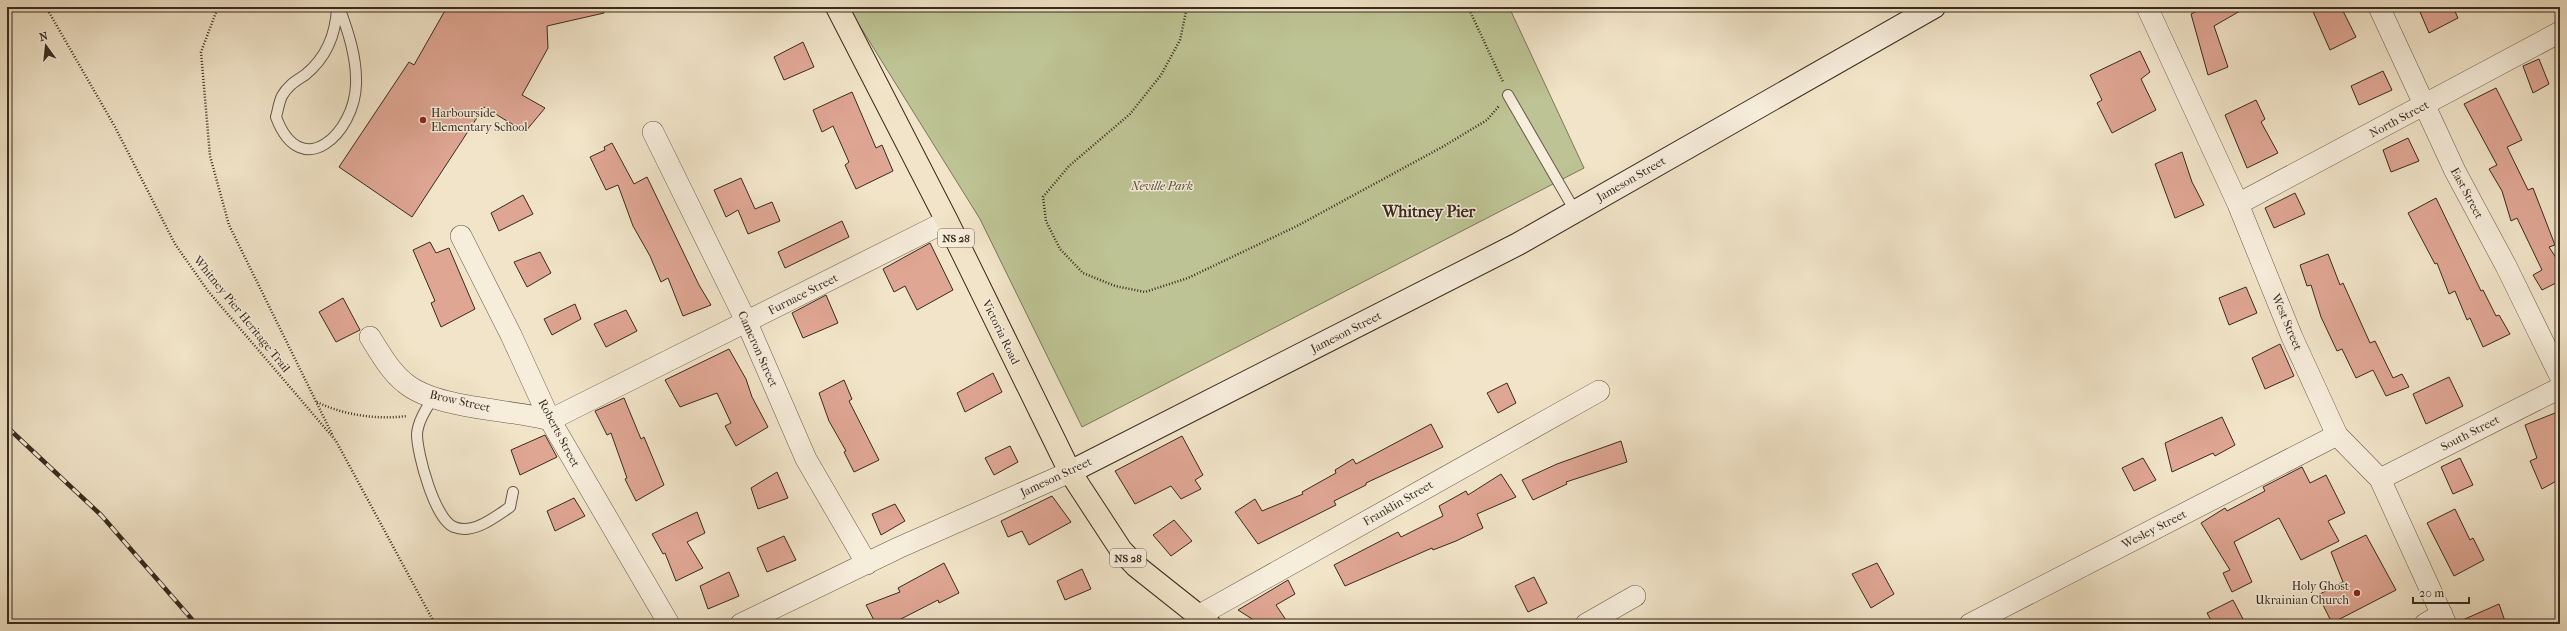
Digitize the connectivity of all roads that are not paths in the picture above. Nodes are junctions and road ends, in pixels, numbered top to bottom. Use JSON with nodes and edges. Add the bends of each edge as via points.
{"nodes":[{"id":1,"x":338,"y":7,"type":"edge"},
{"id":2,"x":837,"y":7,"type":"edge"},
{"id":3,"x":1934,"y":7,"type":"edge"},
{"id":4,"x":2147,"y":7,"type":"edge"},
{"id":5,"x":2379,"y":7,"type":"edge"},
{"id":6,"x":2560,"y":32,"type":"edge"},
{"id":7,"x":1508,"y":95,"type":"road end"},
{"id":8,"x":2425,"y":106,"type":"junction"},
{"id":9,"x":653,"y":132,"type":"dead end"},
{"id":10,"x":2238,"y":204,"type":"junction"},
{"id":11,"x":1576,"y":211,"type":"junction"},
{"id":12,"x":947,"y":221,"type":"junction"},
{"id":13,"x":461,"y":236,"type":"dead end"},
{"id":14,"x":747,"y":323,"type":"junction"},
{"id":15,"x":370,"y":337,"type":"dead end"},
{"id":16,"x":2560,"y":376,"type":"edge"},
{"id":17,"x":2560,"y":388,"type":"edge"},
{"id":18,"x":1599,"y":391,"type":"dead end"},
{"id":19,"x":428,"y":406,"type":"junction"},
{"id":20,"x":550,"y":420,"type":"junction"},
{"id":21,"x":2337,"y":435,"type":"junction"},
{"id":22,"x":1070,"y":472,"type":"junction"},
{"id":23,"x":2380,"y":479,"type":"junction"},
{"id":24,"x":513,"y":492,"type":"dead end"},
{"id":25,"x":867,"y":564,"type":"junction"},
{"id":26,"x":1635,"y":596,"type":"dead end"},
{"id":27,"x":1203,"y":620,"type":"edge"},
{"id":28,"x":2438,"y":621,"type":"edge"},
{"id":29,"x":669,"y":624,"type":"edge"},
{"id":30,"x":741,"y":624,"type":"edge"},
{"id":31,"x":1586,"y":624,"type":"edge"},
{"id":32,"x":1970,"y":624,"type":"edge"}],
"edges":[{"from":1,"to":1,"type":"lane","via":[[351,40],[356,84],[349,115],[336,137],[324,146],[311,149],[298,146],[287,138],[276,116],[282,96],[288,87],[306,74],[326,50],[332,38]]},
{"from":2,"to":12,"type":"main road","name":"Victoria Road","number":"NS 28"},
{"from":3,"to":11,"type":"street","name":"Jameson Street"},
{"from":4,"to":10,"type":"street","name":"West Street"},
{"from":5,"to":8,"type":"street","name":"East Street"},
{"from":6,"to":8,"type":"street","name":"North Street"},
{"from":7,"to":11,"type":"lane"},
{"from":8,"to":10,"type":"street","name":"North Street"},
{"from":8,"to":16,"type":"street","name":"East Street"},
{"from":9,"to":14,"type":"street","name":"Cameron Street"},
{"from":10,"to":21,"type":"street","name":"West Street","via":[[2292,337]]},
{"from":11,"to":22,"type":"street","name":"Jameson Street","via":[[1504,251]]},
{"from":12,"to":14,"type":"street","name":"Furnace Street"},
{"from":12,"to":22,"type":"main road","name":"Victoria Road","number":"NS 28"},
{"from":13,"to":20,"type":"street","name":"Roberts Street"},
{"from":14,"to":20,"type":"street","name":"Furnace Street"},
{"from":14,"to":25,"type":"street","name":"Cameron Street","via":[[806,459]]},
{"from":15,"to":19,"type":"street","name":"Brow Street","via":[[385,362]]},
{"from":17,"to":23,"type":"street","name":"South Street"},
{"from":18,"to":27,"type":"street","name":"Franklin Street"},
{"from":19,"to":20,"type":"street","name":"Brow Street","via":[[527,414]]},
{"from":19,"to":24,"type":"lane","via":[[417,434],[426,478],[442,517],[454,527],[472,528],[491,520],[510,507]]},
{"from":20,"to":29,"type":"street","name":"Roberts Street"},
{"from":21,"to":23,"type":"street","name":"West Street"},
{"from":21,"to":32,"type":"street","name":"Wesley Street"},
{"from":22,"to":25,"type":"street","name":"Jameson Street"},
{"from":22,"to":27,"type":"main road","name":"Victoria Road","number":"NS 28","via":[[1121,550],[1136,566]]},
{"from":23,"to":28,"type":"street","name":"West Street"},
{"from":25,"to":30,"type":"street","name":"Jameson Street"},
{"from":26,"to":31,"type":"street"}]}
